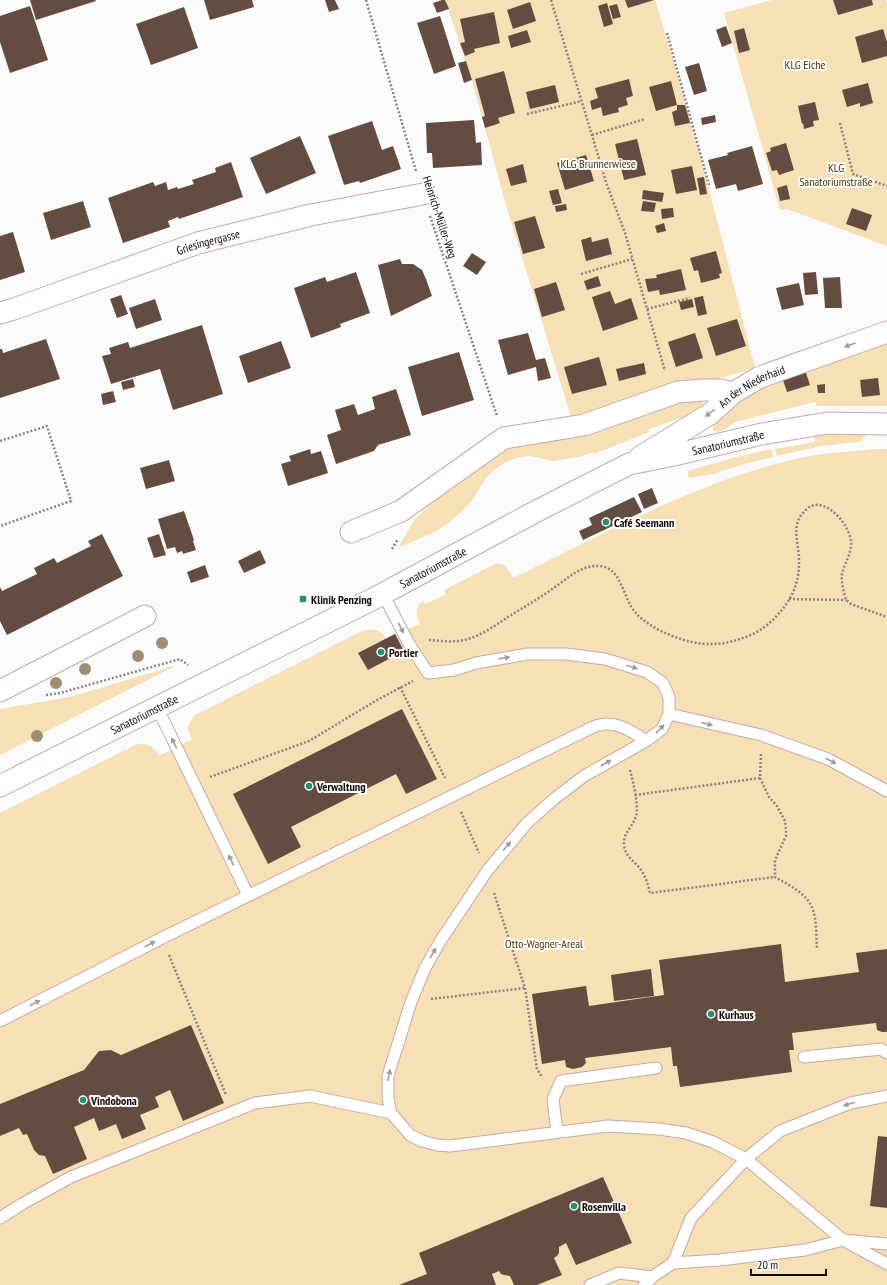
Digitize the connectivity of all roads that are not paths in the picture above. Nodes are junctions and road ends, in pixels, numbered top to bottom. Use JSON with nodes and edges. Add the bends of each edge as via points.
{"nodes":[{"id":1,"x":422,"y":194,"type":"road end"},
{"id":2,"x":0,"y":313,"type":"edge"},
{"id":3,"x":887,"y":332,"type":"edge"},
{"id":4,"x":734,"y":393,"type":"junction"},
{"id":5,"x":887,"y":424,"type":"edge"},
{"id":6,"x":629,"y":464,"type":"junction"},
{"id":7,"x":352,"y":532,"type":"dead end"},
{"id":8,"x":383,"y":594,"type":"junction"},
{"id":9,"x":145,"y":616,"type":"dead end"},
{"id":10,"x":0,"y":691,"type":"edge"},
{"id":11,"x":157,"y":707,"type":"junction"},
{"id":12,"x":669,"y":714,"type":"junction"},
{"id":13,"x":646,"y":741,"type":"junction"},
{"id":14,"x":0,"y":786,"type":"edge"},
{"id":15,"x":887,"y":791,"type":"edge"},
{"id":16,"x":248,"y":895,"type":"junction"},
{"id":17,"x":0,"y":1021,"type":"edge"},
{"id":18,"x":887,"y":1053,"type":"edge"},
{"id":19,"x":804,"y":1058,"type":"dead end"},
{"id":20,"x":656,"y":1068,"type":"dead end"},
{"id":21,"x":887,"y":1096,"type":"edge"},
{"id":22,"x":391,"y":1113,"type":"junction"},
{"id":23,"x":557,"y":1132,"type":"junction"},
{"id":24,"x":746,"y":1159,"type":"junction"},
{"id":25,"x":0,"y":1218,"type":"edge"},
{"id":26,"x":843,"y":1240,"type":"junction"},
{"id":27,"x":887,"y":1244,"type":"edge"},
{"id":28,"x":673,"y":1264,"type":"junction"},
{"id":29,"x":887,"y":1264,"type":"edge"},
{"id":30,"x":652,"y":1276,"type":"junction"},
{"id":31,"x":590,"y":1285,"type":"edge"},
{"id":32,"x":644,"y":1285,"type":"edge"}],
"edges":[{"from":1,"to":2,"type":"street","name":"Griesingergasse","via":[[311,216],[198,243]]},
{"from":3,"to":4,"type":"street","name":"An der Niederhaid","one_way":true,"via":[[760,377]]},
{"from":4,"to":6,"type":"street","name":"An der Niederhaid","one_way":true,"via":[[710,414]]},
{"from":4,"to":7,"type":"street","via":[[720,390],[678,392],[584,425],[504,438],[401,511]]},
{"from":5,"to":6,"type":"street","name":"Sanatoriumstraße","via":[[828,424],[776,431]]},
{"from":6,"to":8,"type":"street","name":"Sanatoriumstraße"},
{"from":8,"to":11,"type":"street","name":"Sanatoriumstraße"},
{"from":8,"to":12,"type":"lane","one_way":true,"via":[[408,642],[428,673],[528,654],[566,654],[605,659],[647,672],[663,682],[668,697]]},
{"from":9,"to":10,"type":"street"},
{"from":11,"to":14,"type":"street","name":"Sanatoriumstraße"},
{"from":16,"to":11,"type":"lane","one_way":true},
{"from":13,"to":12,"type":"lane","one_way":true,"via":[[662,729]]},
{"from":12,"to":15,"type":"lane","one_way":true,"via":[[761,735],[828,759]]},
{"from":13,"to":16,"type":"lane","via":[[618,726],[606,724],[593,727]]},
{"from":22,"to":13,"type":"lane","one_way":true,"via":[[388,1076],[411,1002],[425,968],[487,871],[527,824],[554,799],[584,776]]},
{"from":17,"to":16,"type":"lane","one_way":true},
{"from":18,"to":19,"type":"lane","via":[[881,1049]]},
{"from":20,"to":23,"type":"lane","via":[[560,1081],[553,1099]]},
{"from":21,"to":24,"type":"lane","one_way":true,"via":[[851,1103],[780,1131]]},
{"from":22,"to":23,"type":"lane","via":[[410,1135],[437,1145],[450,1146]]},
{"from":22,"to":25,"type":"lane","via":[[310,1096],[256,1103],[71,1177]]},
{"from":23,"to":24,"type":"lane","via":[[608,1126],[659,1129],[686,1133],[713,1142]]},
{"from":24,"to":26,"type":"lane"},
{"from":24,"to":28,"type":"lane","via":[[691,1218]]},
{"from":26,"to":27,"type":"lane"},
{"from":26,"to":28,"type":"lane","via":[[805,1250]]},
{"from":26,"to":29,"type":"lane"},
{"from":28,"to":30,"type":"lane"},
{"from":30,"to":31,"type":"lane","via":[[619,1273]]},
{"from":30,"to":32,"type":"lane"}]}
